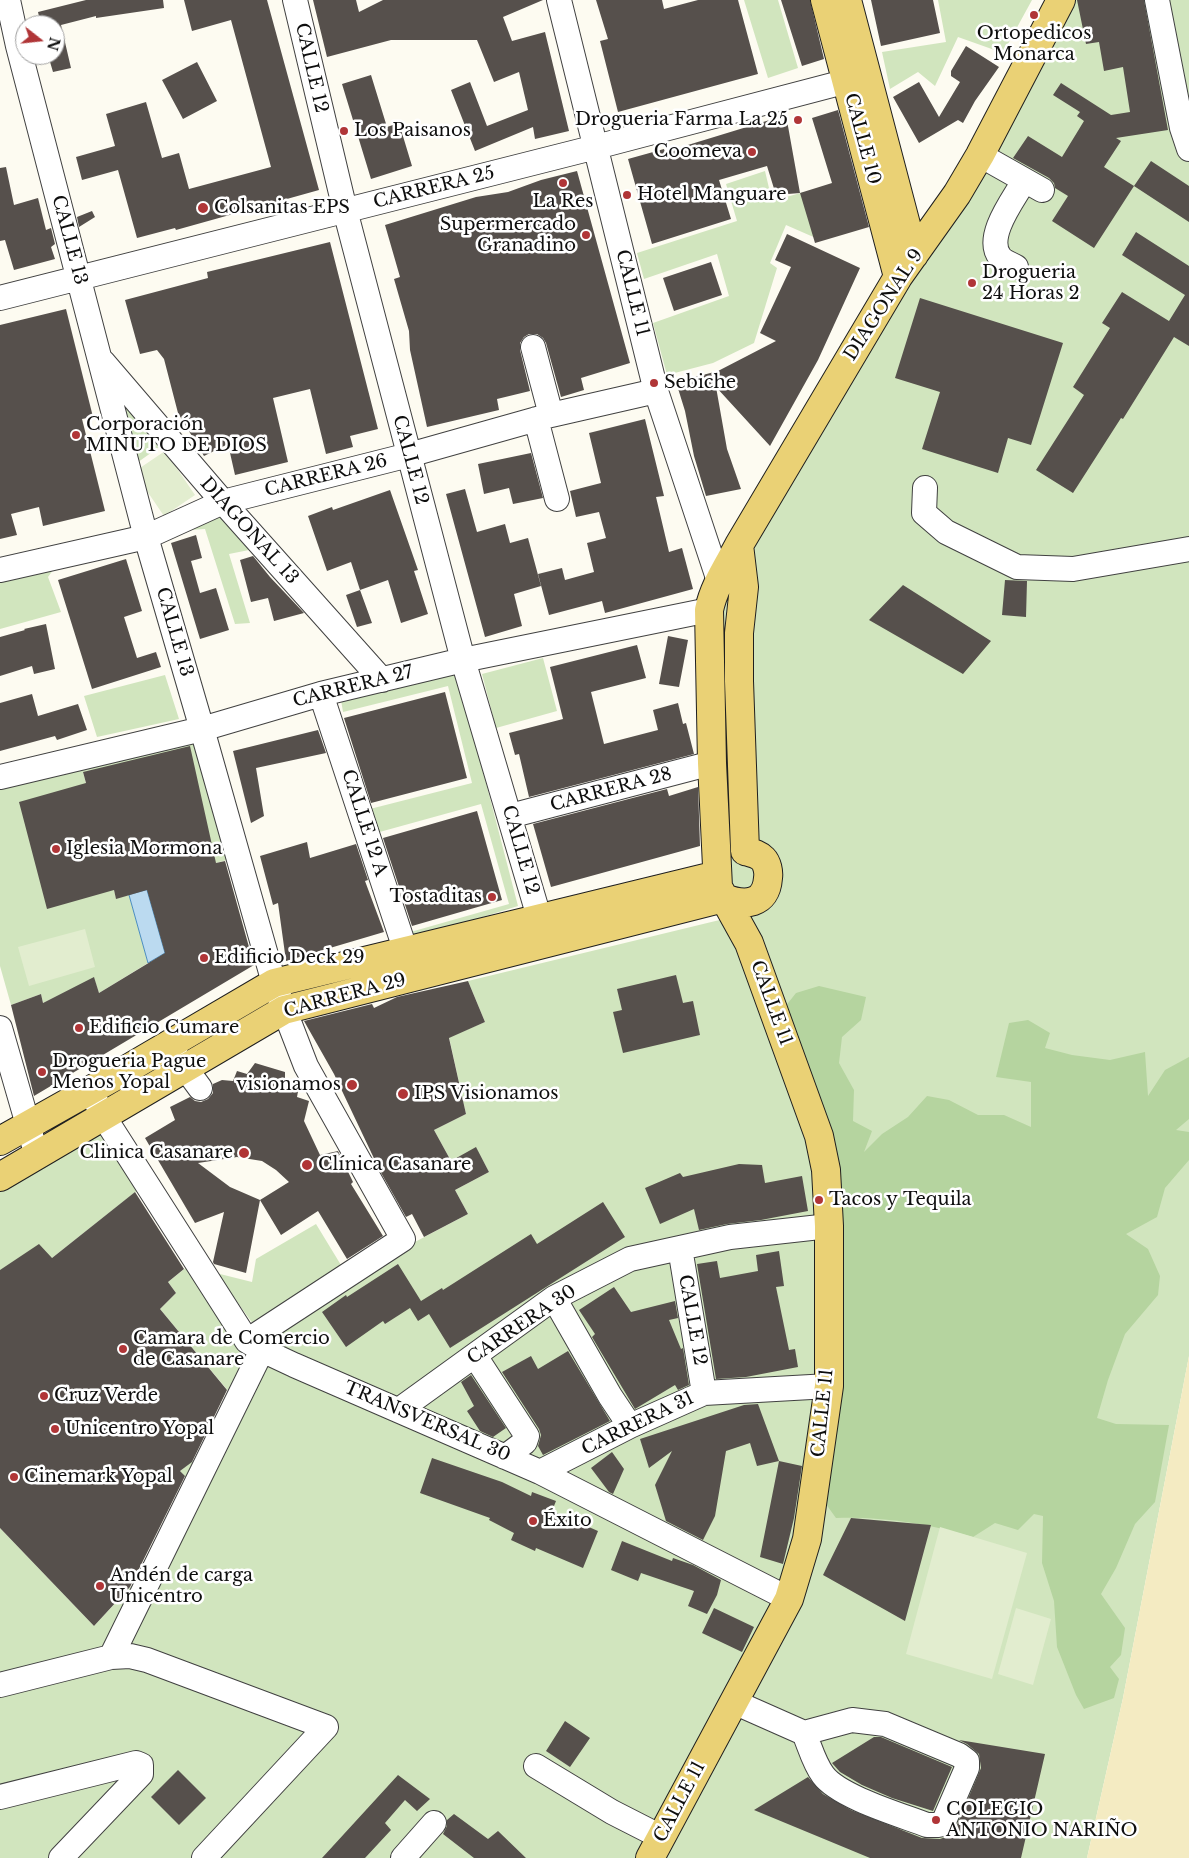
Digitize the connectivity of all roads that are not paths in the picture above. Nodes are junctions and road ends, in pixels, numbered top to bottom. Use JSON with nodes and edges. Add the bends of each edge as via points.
{"nodes":[{"id":1,"x":8,"y":0,"type":"edge"},
{"id":2,"x":295,"y":0,"type":"edge"},
{"id":3,"x":559,"y":0,"type":"edge"},
{"id":4,"x":825,"y":0,"type":"edge"},
{"id":5,"x":847,"y":0,"type":"edge"},
{"id":6,"x":1061,"y":0,"type":"edge"},
{"id":7,"x":1157,"y":0,"type":"edge"},
{"id":8,"x":9,"y":49,"type":"edge"},
{"id":9,"x":857,"y":78,"type":"junction"},
{"id":10,"x":596,"y":147,"type":"junction"},
{"id":11,"x":1189,"y":149,"type":"edge"},
{"id":12,"x":980,"y":155,"type":"junction"},
{"id":13,"x":344,"y":210,"type":"junction"},
{"id":14,"x":914,"y":255,"type":"junction"},
{"id":15,"x":1016,"y":267,"type":"dead end"},
{"id":16,"x":78,"y":277,"type":"junction"},
{"id":17,"x":898,"y":277,"type":"junction"},
{"id":18,"x":0,"y":298,"type":"edge"},
{"id":19,"x":533,"y":347,"type":"dead end"},
{"id":20,"x":99,"y":356,"type":"junction"},
{"id":21,"x":656,"y":391,"type":"junction"},
{"id":22,"x":544,"y":417,"type":"junction"},
{"id":23,"x":409,"y":454,"type":"junction"},
{"id":24,"x":925,"y":488,"type":"dead end"},
{"id":25,"x":557,"y":499,"type":"dead end"},
{"id":26,"x":223,"y":502,"type":"junction"},
{"id":27,"x":146,"y":537,"type":"junction"},
{"id":28,"x":739,"y":545,"type":"junction"},
{"id":29,"x":1189,"y":549,"type":"edge"},
{"id":30,"x":0,"y":570,"type":"edge"},
{"id":31,"x":719,"y":581,"type":"junction"},
{"id":32,"x":709,"y":610,"type":"junction"},
{"id":33,"x":463,"y":660,"type":"junction"},
{"id":34,"x":382,"y":680,"type":"junction"},
{"id":35,"x":321,"y":694,"type":"junction"},
{"id":36,"x":202,"y":729,"type":"junction"},
{"id":37,"x":712,"y":764,"type":"junction"},
{"id":38,"x":0,"y":777,"type":"edge"},
{"id":39,"x":510,"y":816,"type":"junction"},
{"id":40,"x":745,"y":851,"type":"junction"},
{"id":41,"x":720,"y":886,"type":"junction"},
{"id":42,"x":758,"y":900,"type":"junction"},
{"id":43,"x":539,"y":917,"type":"junction"},
{"id":44,"x":749,"y":943,"type":"junction"},
{"id":45,"x":406,"y":952,"type":"junction"},
{"id":46,"x":274,"y":983,"type":"junction"},
{"id":47,"x":284,"y":1010,"type":"junction"},
{"id":48,"x":0,"y":1028,"type":"edge"},
{"id":49,"x":169,"y":1045,"type":"junction"},
{"id":50,"x":192,"y":1078,"type":"junction"},
{"id":51,"x":90,"y":1090,"type":"junction"},
{"id":52,"x":104,"y":1117,"type":"junction"},
{"id":53,"x":28,"y":1124,"type":"junction"},
{"id":54,"x":0,"y":1140,"type":"edge"},
{"id":55,"x":37,"y":1156,"type":"junction"},
{"id":56,"x":0,"y":1177,"type":"edge"},
{"id":57,"x":829,"y":1226,"type":"junction"},
{"id":58,"x":680,"y":1248,"type":"junction"},
{"id":59,"x":554,"y":1298,"type":"junction"},
{"id":60,"x":255,"y":1346,"type":"junction"},
{"id":61,"x":475,"y":1356,"type":"junction"},
{"id":62,"x":829,"y":1386,"type":"junction"},
{"id":63,"x":704,"y":1392,"type":"junction"},
{"id":64,"x":399,"y":1410,"type":"junction"},
{"id":65,"x":630,"y":1426,"type":"junction"},
{"id":66,"x":506,"y":1456,"type":"junction"},
{"id":67,"x":540,"y":1472,"type":"junction"},
{"id":68,"x":789,"y":1599,"type":"junction"},
{"id":69,"x":111,"y":1657,"type":"junction"},
{"id":70,"x":0,"y":1685,"type":"edge"},
{"id":71,"x":734,"y":1702,"type":"junction"},
{"id":72,"x":804,"y":1733,"type":"junction"},
{"id":73,"x":536,"y":1766,"type":"dead end"},
{"id":74,"x":0,"y":1797,"type":"edge"},
{"id":75,"x":434,"y":1823,"type":"dead end"},
{"id":76,"x":656,"y":1847,"type":"edge"},
{"id":77,"x":412,"y":1855,"type":"edge"},
{"id":78,"x":61,"y":1858,"type":"edge"},
{"id":79,"x":204,"y":1858,"type":"edge"}],
"edges":[{"from":1,"to":8,"type":"street","name":"CALLE 13"},
{"from":2,"to":13,"type":"street","name":"CALLE 12"},
{"from":3,"to":10,"type":"street","name":"CALLE 11"},
{"from":4,"to":9,"type":"main road","name":"CALLE 10"},
{"from":5,"to":9,"type":"main road","name":"CALLE 10"},
{"from":6,"to":12,"type":"main road","name":"DIAGONAL 9"},
{"from":7,"to":11,"type":"street"},
{"from":8,"to":16,"type":"street","name":"CALLE 13"},
{"from":9,"to":10,"type":"street","name":"CARRERA 25"},
{"from":9,"to":14,"type":"main road","name":"CALLE 10"},
{"from":9,"to":17,"type":"main road","name":"CALLE 10"},
{"from":10,"to":13,"type":"street","name":"CARRERA 25"},
{"from":10,"to":21,"type":"street","name":"CALLE 11"},
{"from":12,"to":14,"type":"main road","name":"DIAGONAL 9"},
{"from":12,"to":15,"type":"street","via":[[1033,186],[998,229],[994,243],[1000,258]]},
{"from":13,"to":16,"type":"street","name":"CARRERA 25"},
{"from":13,"to":23,"type":"street","name":"CALLE 12"},
{"from":14,"to":17,"type":"main road","name":"DIAGONAL 9"},
{"from":16,"to":18,"type":"street","name":"CARRERA 25"},
{"from":16,"to":20,"type":"street","name":"CALLE 13"},
{"from":17,"to":28,"type":"main road","name":"DIAGONAL 9"},
{"from":19,"to":22,"type":"street"},
{"from":20,"to":26,"type":"street","name":"DIAGONAL 13"},
{"from":20,"to":27,"type":"street","name":"CALLE 13"},
{"from":21,"to":22,"type":"street","name":"CARRERA 26"},
{"from":21,"to":31,"type":"street","name":"CALLE 11"},
{"from":22,"to":23,"type":"street","name":"CARRERA 26"},
{"from":22,"to":25,"type":"street"},
{"from":23,"to":26,"type":"street","name":"CARRERA 26"},
{"from":23,"to":33,"type":"street","name":"CALLE 12"},
{"from":24,"to":29,"type":"street","via":[[924,513],[946,532],[1016,567],[1073,570]]},
{"from":26,"to":27,"type":"street","name":"CARRERA 26"},
{"from":26,"to":34,"type":"street","name":"DIAGONAL 13"},
{"from":27,"to":30,"type":"street","name":"CARRERA 26"},
{"from":27,"to":36,"type":"street","name":"CALLE 13"},
{"from":28,"to":31,"type":"main road","name":"DIAGONAL 9"},
{"from":28,"to":40,"type":"main road","via":[[744,587],[739,633],[739,681]]},
{"from":31,"to":32,"type":"main road","name":"DIAGONAL 9"},
{"from":32,"to":33,"type":"street","name":"CARRERA 27"},
{"from":32,"to":37,"type":"main road","name":"CALLE 11"},
{"from":33,"to":34,"type":"street","name":"CARRERA 27"},
{"from":33,"to":39,"type":"street","name":"CALLE 12"},
{"from":34,"to":35,"type":"street","name":"CARRERA 27"},
{"from":35,"to":36,"type":"street","name":"CARRERA 27"},
{"from":35,"to":45,"type":"street","name":"CALLE 12 A"},
{"from":36,"to":38,"type":"street","name":"CARRERA 27"},
{"from":36,"to":46,"type":"street","name":"CALLE 13"},
{"from":37,"to":39,"type":"street","name":"CARRERA 28"},
{"from":37,"to":41,"type":"main road","name":"CALLE 11"},
{"from":39,"to":43,"type":"street","name":"CALLE 12"},
{"from":40,"to":41,"type":"main road","via":[[733,853],[723,862]]},
{"from":40,"to":42,"type":"main road","name":"CALLE 11","via":[[765,861],[767,889]]},
{"from":41,"to":42,"type":"main road","via":[[736,903]]},
{"from":41,"to":43,"type":"main road","name":"CARRERA 29"},
{"from":41,"to":44,"type":"main road","name":"CALLE 11"},
{"from":41,"to":47,"type":"main road","name":"CARRERA 29"},
{"from":42,"to":44,"type":"main road","name":"CALLE 11"},
{"from":43,"to":45,"type":"main road","name":"CARRERA 29"},
{"from":44,"to":57,"type":"main road","name":"CALLE 11","via":[[819,1136],[826,1170]]},
{"from":45,"to":46,"type":"main road","name":"CARRERA 29"},
{"from":46,"to":47,"type":"street","name":"CALLE 13"},
{"from":46,"to":49,"type":"main road","name":"CARRERA 29"},
{"from":47,"to":50,"type":"main road","name":"CARRERA 29"},
{"from":47,"to":60,"type":"street","name":"CALLE 13","via":[[306,1066],[403,1239]]},
{"from":48,"to":53,"type":"street"},
{"from":49,"to":50,"type":"street"},
{"from":49,"to":51,"type":"main road","name":"CARRERA 29"},
{"from":50,"to":52,"type":"main road","name":"CARRERA 29"},
{"from":51,"to":52,"type":"street"},
{"from":51,"to":53,"type":"main road","name":"CARRERA 29"},
{"from":52,"to":55,"type":"main road","name":"CARRERA 29"},
{"from":52,"to":60,"type":"street"},
{"from":53,"to":54,"type":"main road","name":"CARRERA 29"},
{"from":53,"to":55,"type":"street"},
{"from":55,"to":56,"type":"main road","name":"CARRERA 29"},
{"from":57,"to":58,"type":"street","name":"CARRERA 30","via":[[730,1237]]},
{"from":57,"to":62,"type":"main road","name":"CALLE 11"},
{"from":58,"to":59,"type":"street","name":"CARRERA 30","via":[[630,1259]]},
{"from":58,"to":63,"type":"street","name":"CALLE 12"},
{"from":59,"to":61,"type":"street","name":"CARRERA 30"},
{"from":59,"to":65,"type":"street"},
{"from":60,"to":64,"type":"street","name":"TRANSVERSAL 30"},
{"from":60,"to":69,"type":"street"},
{"from":61,"to":64,"type":"street","name":"CARRERA 30"},
{"from":61,"to":66,"type":"street","via":[[527,1436],[525,1442]]},
{"from":62,"to":63,"type":"street","name":"CARRERA 31"},
{"from":62,"to":68,"type":"main road","name":"CALLE 11","via":[[807,1539]]},
{"from":63,"to":65,"type":"street","name":"CARRERA 31"},
{"from":64,"to":66,"type":"street","name":"TRANSVERSAL 30"},
{"from":65,"to":67,"type":"street","name":"CARRERA 31"},
{"from":66,"to":67,"type":"street","name":"TRANSVERSAL 30"},
{"from":67,"to":68,"type":"street","name":"TRANSVERSAL 30"},
{"from":68,"to":71,"type":"main road","name":"CALLE 11"},
{"from":69,"to":70,"type":"street"},
{"from":69,"to":79,"type":"street","via":[[130,1656],[147,1660],[326,1727]]},
{"from":71,"to":72,"type":"street"},
{"from":71,"to":76,"type":"main road","name":"CALLE 11"},
{"from":72,"to":72,"type":"street","via":[[852,1720],[885,1724],[959,1756],[967,1761],[967,1768],[944,1821],[939,1825],[927,1825],[847,1794],[824,1777]]},
{"from":73,"to":76,"type":"street","via":[[612,1812]]},
{"from":74,"to":78,"type":"street","via":[[136,1763],[141,1765],[142,1774]]},
{"from":75,"to":77,"type":"street"}]}
